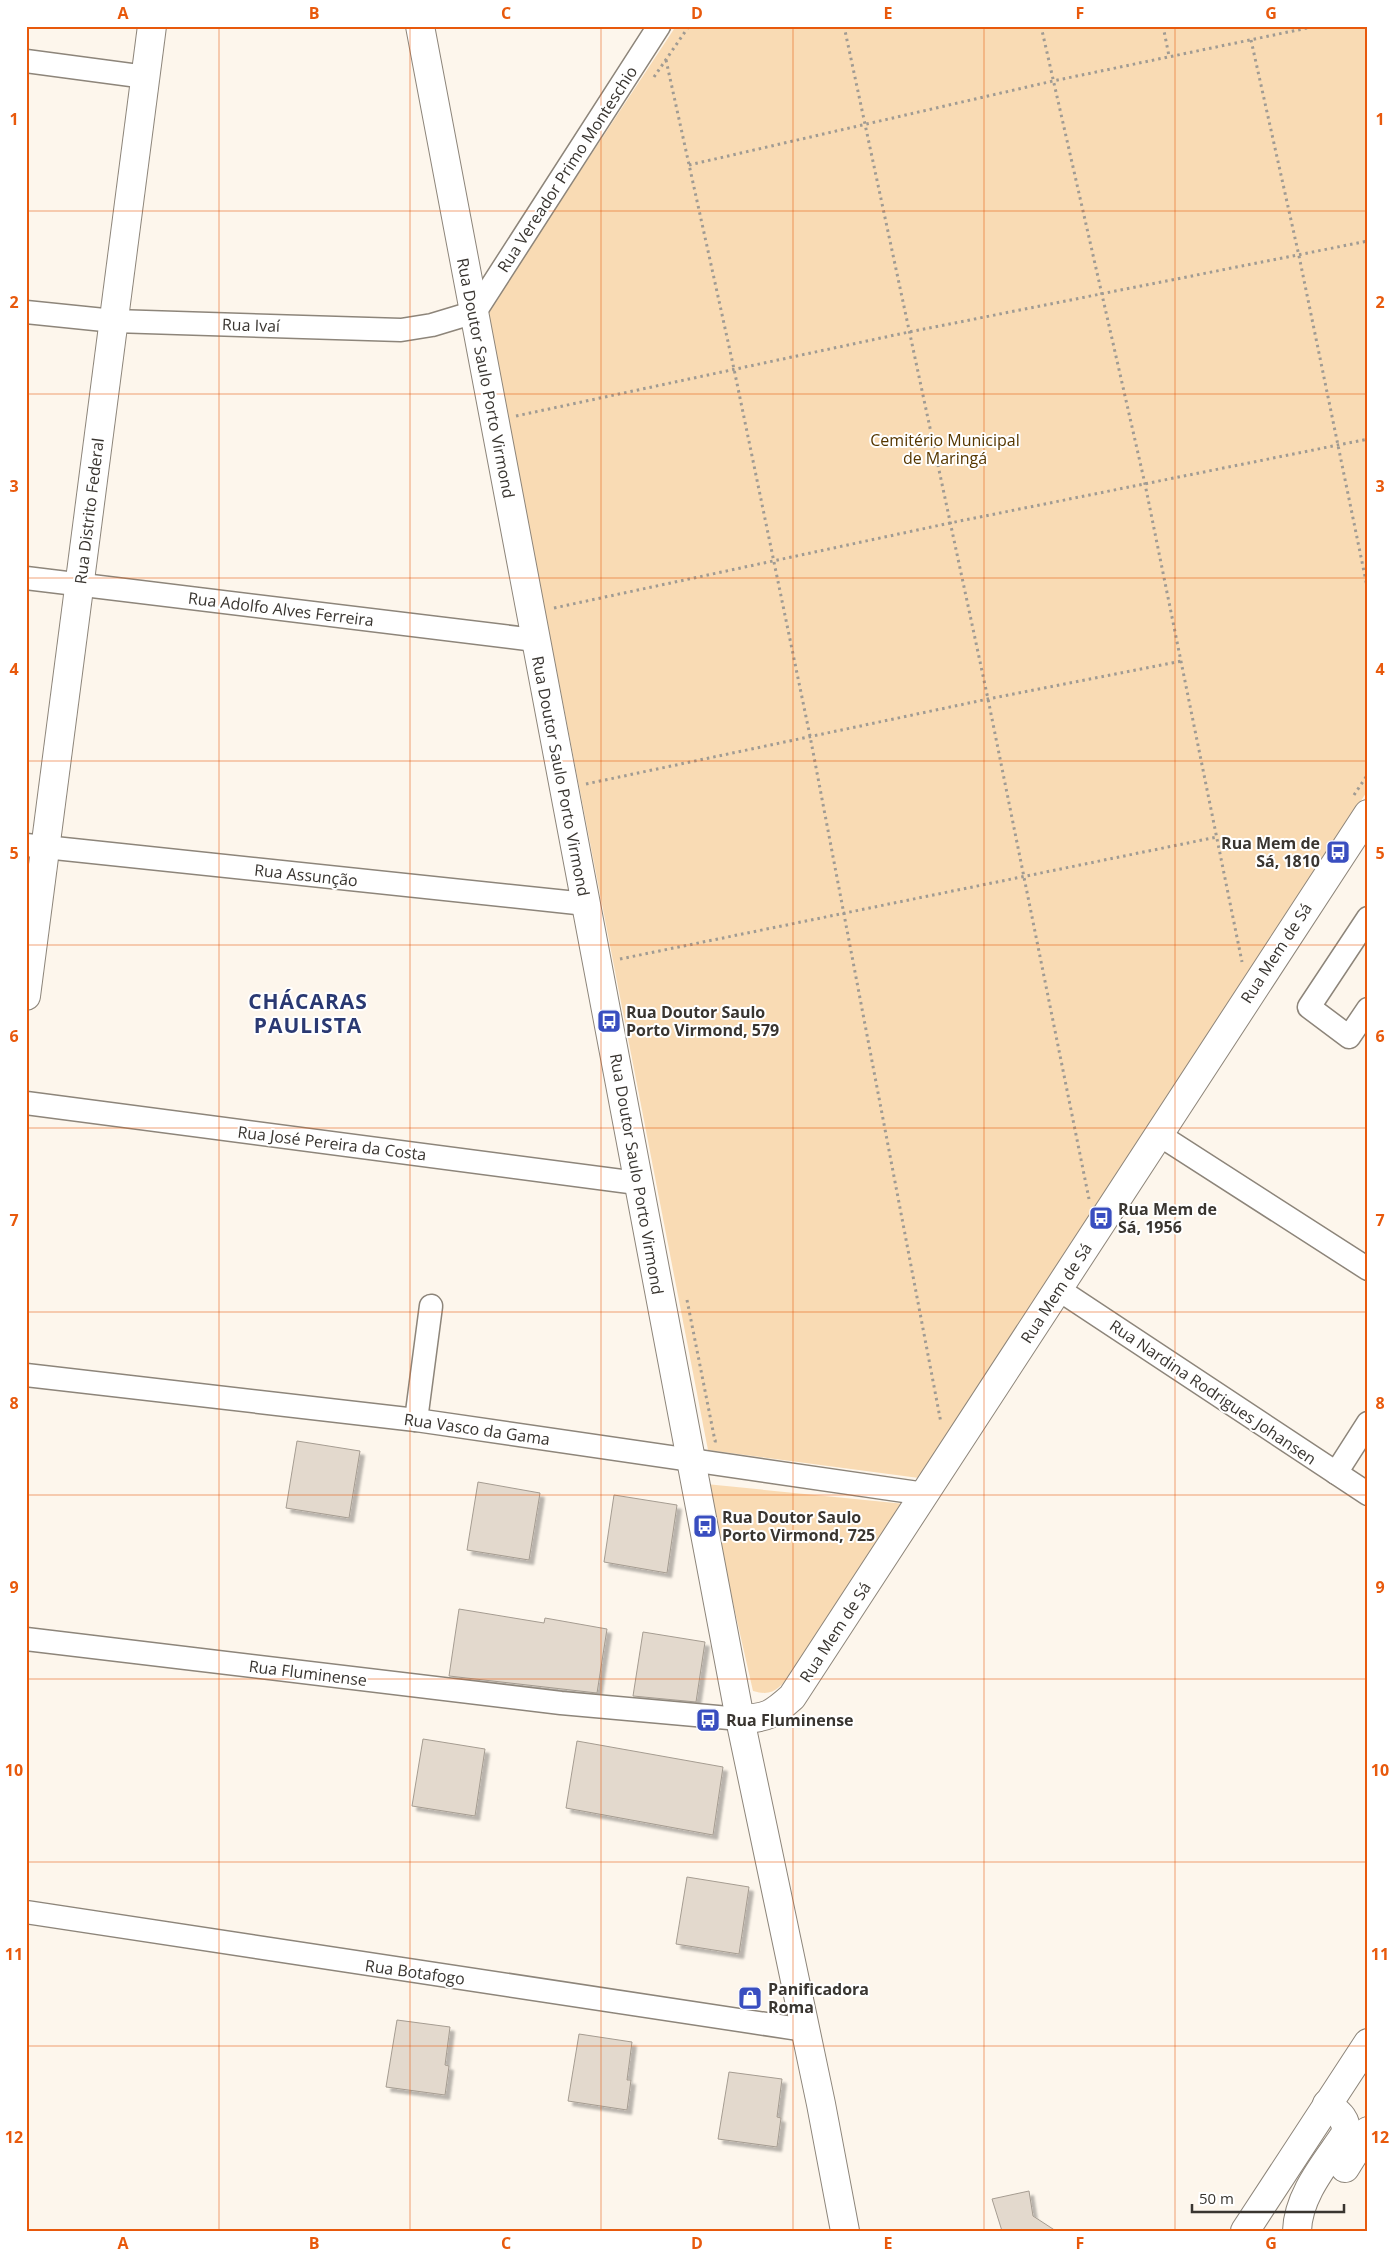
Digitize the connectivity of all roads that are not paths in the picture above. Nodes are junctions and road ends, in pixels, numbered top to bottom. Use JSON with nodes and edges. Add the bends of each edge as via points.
{"nodes":[{"id":1,"x":152,"y":26,"type":"edge"},
{"id":2,"x":420,"y":26,"type":"edge"},
{"id":3,"x":659,"y":26,"type":"edge"},
{"id":4,"x":26,"y":61,"type":"edge"},
{"id":5,"x":146,"y":76,"type":"junction"},
{"id":6,"x":26,"y":312,"type":"edge"},
{"id":7,"x":475,"y":312,"type":"junction"},
{"id":8,"x":114,"y":321,"type":"junction"},
{"id":9,"x":26,"y":578,"type":"edge"},
{"id":10,"x":80,"y":585,"type":"junction"},
{"id":11,"x":535,"y":640,"type":"junction"},
{"id":12,"x":1360,"y":806,"type":"edge"},
{"id":13,"x":36,"y":846,"type":"edge"},
{"id":14,"x":586,"y":904,"type":"junction"},
{"id":15,"x":1368,"y":918,"type":"edge"},
{"id":16,"x":26,"y":996,"type":"edge"},
{"id":17,"x":1368,"y":1009,"type":"edge"},
{"id":18,"x":26,"y":1103,"type":"edge"},
{"id":19,"x":1158,"y":1134,"type":"junction"},
{"id":20,"x":637,"y":1183,"type":"junction"},
{"id":21,"x":1368,"y":1270,"type":"edge"},
{"id":22,"x":1058,"y":1289,"type":"junction"},
{"id":23,"x":431,"y":1306,"type":"dead end"},
{"id":24,"x":26,"y":1375,"type":"edge"},
{"id":25,"x":416,"y":1420,"type":"junction"},
{"id":26,"x":1368,"y":1423,"type":"edge"},
{"id":27,"x":691,"y":1459,"type":"junction"},
{"id":28,"x":1336,"y":1473,"type":"junction"},
{"id":29,"x":925,"y":1494,"type":"junction"},
{"id":30,"x":1368,"y":1494,"type":"edge"},
{"id":31,"x":26,"y":1639,"type":"edge"},
{"id":32,"x":740,"y":1719,"type":"junction"},
{"id":33,"x":26,"y":1912,"type":"edge"},
{"id":34,"x":805,"y":2030,"type":"junction"},
{"id":35,"x":1368,"y":2042,"type":"edge"},
{"id":36,"x":1327,"y":2104,"type":"junction"},
{"id":37,"x":1368,"y":2132,"type":"edge"},
{"id":38,"x":845,"y":2231,"type":"edge"},
{"id":39,"x":1245,"y":2231,"type":"edge"},
{"id":40,"x":1297,"y":2231,"type":"edge"},
{"id":41,"x":1306,"y":2231,"type":"edge"}],
"edges":[{"from":1,"to":5,"type":"street","name":"Rua Distrito Federal"},
{"from":2,"to":7,"type":"street","name":"Rua Doutor Saulo Porto Virmond"},
{"from":3,"to":7,"type":"street","name":"Rua Vereador Primo Monteschio"},
{"from":4,"to":5,"type":"street"},
{"from":5,"to":8,"type":"street","name":"Rua Distrito Federal"},
{"from":6,"to":8,"type":"street","name":"Rua Ivaí"},
{"from":7,"to":8,"type":"street","name":"Rua Ivaí","via":[[401,330]]},
{"from":7,"to":11,"type":"street","name":"Rua Doutor Saulo Porto Virmond"},
{"from":8,"to":10,"type":"street","name":"Rua Distrito Federal"},
{"from":9,"to":10,"type":"street","name":"Rua Adolfo Alves Ferreira"},
{"from":10,"to":11,"type":"street","name":"Rua Adolfo Alves Ferreira"},
{"from":10,"to":13,"type":"street","name":"Rua Distrito Federal"},
{"from":11,"to":14,"type":"street","name":"Rua Doutor Saulo Porto Virmond"},
{"from":12,"to":19,"type":"street","name":"Rua Mem de Sá"},
{"from":13,"to":14,"type":"street","name":"Rua Assunção"},
{"from":13,"to":16,"type":"street","name":"Rua Distrito Federal"},
{"from":14,"to":20,"type":"street","name":"Rua Doutor Saulo Porto Virmond"},
{"from":15,"to":17,"type":"street","via":[[1309,1007],[1349,1037]]},
{"from":18,"to":20,"type":"street","name":"Rua José Pereira da Costa"},
{"from":19,"to":21,"type":"street"},
{"from":19,"to":22,"type":"street","name":"Rua Mem de Sá"},
{"from":20,"to":27,"type":"street","name":"Rua Doutor Saulo Porto Virmond"},
{"from":22,"to":28,"type":"street","name":"Rua Nardina Rodrigues Johansen"},
{"from":22,"to":29,"type":"street","name":"Rua Mem de Sá"},
{"from":23,"to":25,"type":"street"},
{"from":24,"to":25,"type":"street","name":"Rua Vasco da Gama"},
{"from":25,"to":27,"type":"street","name":"Rua Vasco da Gama"},
{"from":26,"to":28,"type":"street"},
{"from":27,"to":29,"type":"street","name":"Rua Vasco da Gama"},
{"from":27,"to":32,"type":"street","name":"Rua Doutor Saulo Porto Virmond"},
{"from":28,"to":30,"type":"street","name":"Rua Nardina Rodrigues Johansen"},
{"from":29,"to":32,"type":"street","name":"Rua Mem de Sá","via":[[792,1697],[778,1710],[762,1718]]},
{"from":31,"to":32,"type":"street","name":"Rua Fluminense","via":[[561,1703]]},
{"from":32,"to":34,"type":"street","name":"Rua Doutor Saulo Porto Virmond"},
{"from":33,"to":34,"type":"street","name":"Rua Botafogo"},
{"from":34,"to":38,"type":"street","name":"Rua Doutor Saulo Porto Virmond"},
{"from":35,"to":36,"type":"street"},
{"from":36,"to":39,"type":"street"},
{"from":36,"to":40,"type":"street","via":[[1343,2117],[1346,2133],[1306,2195]]},
{"from":37,"to":41,"type":"street"}]}
